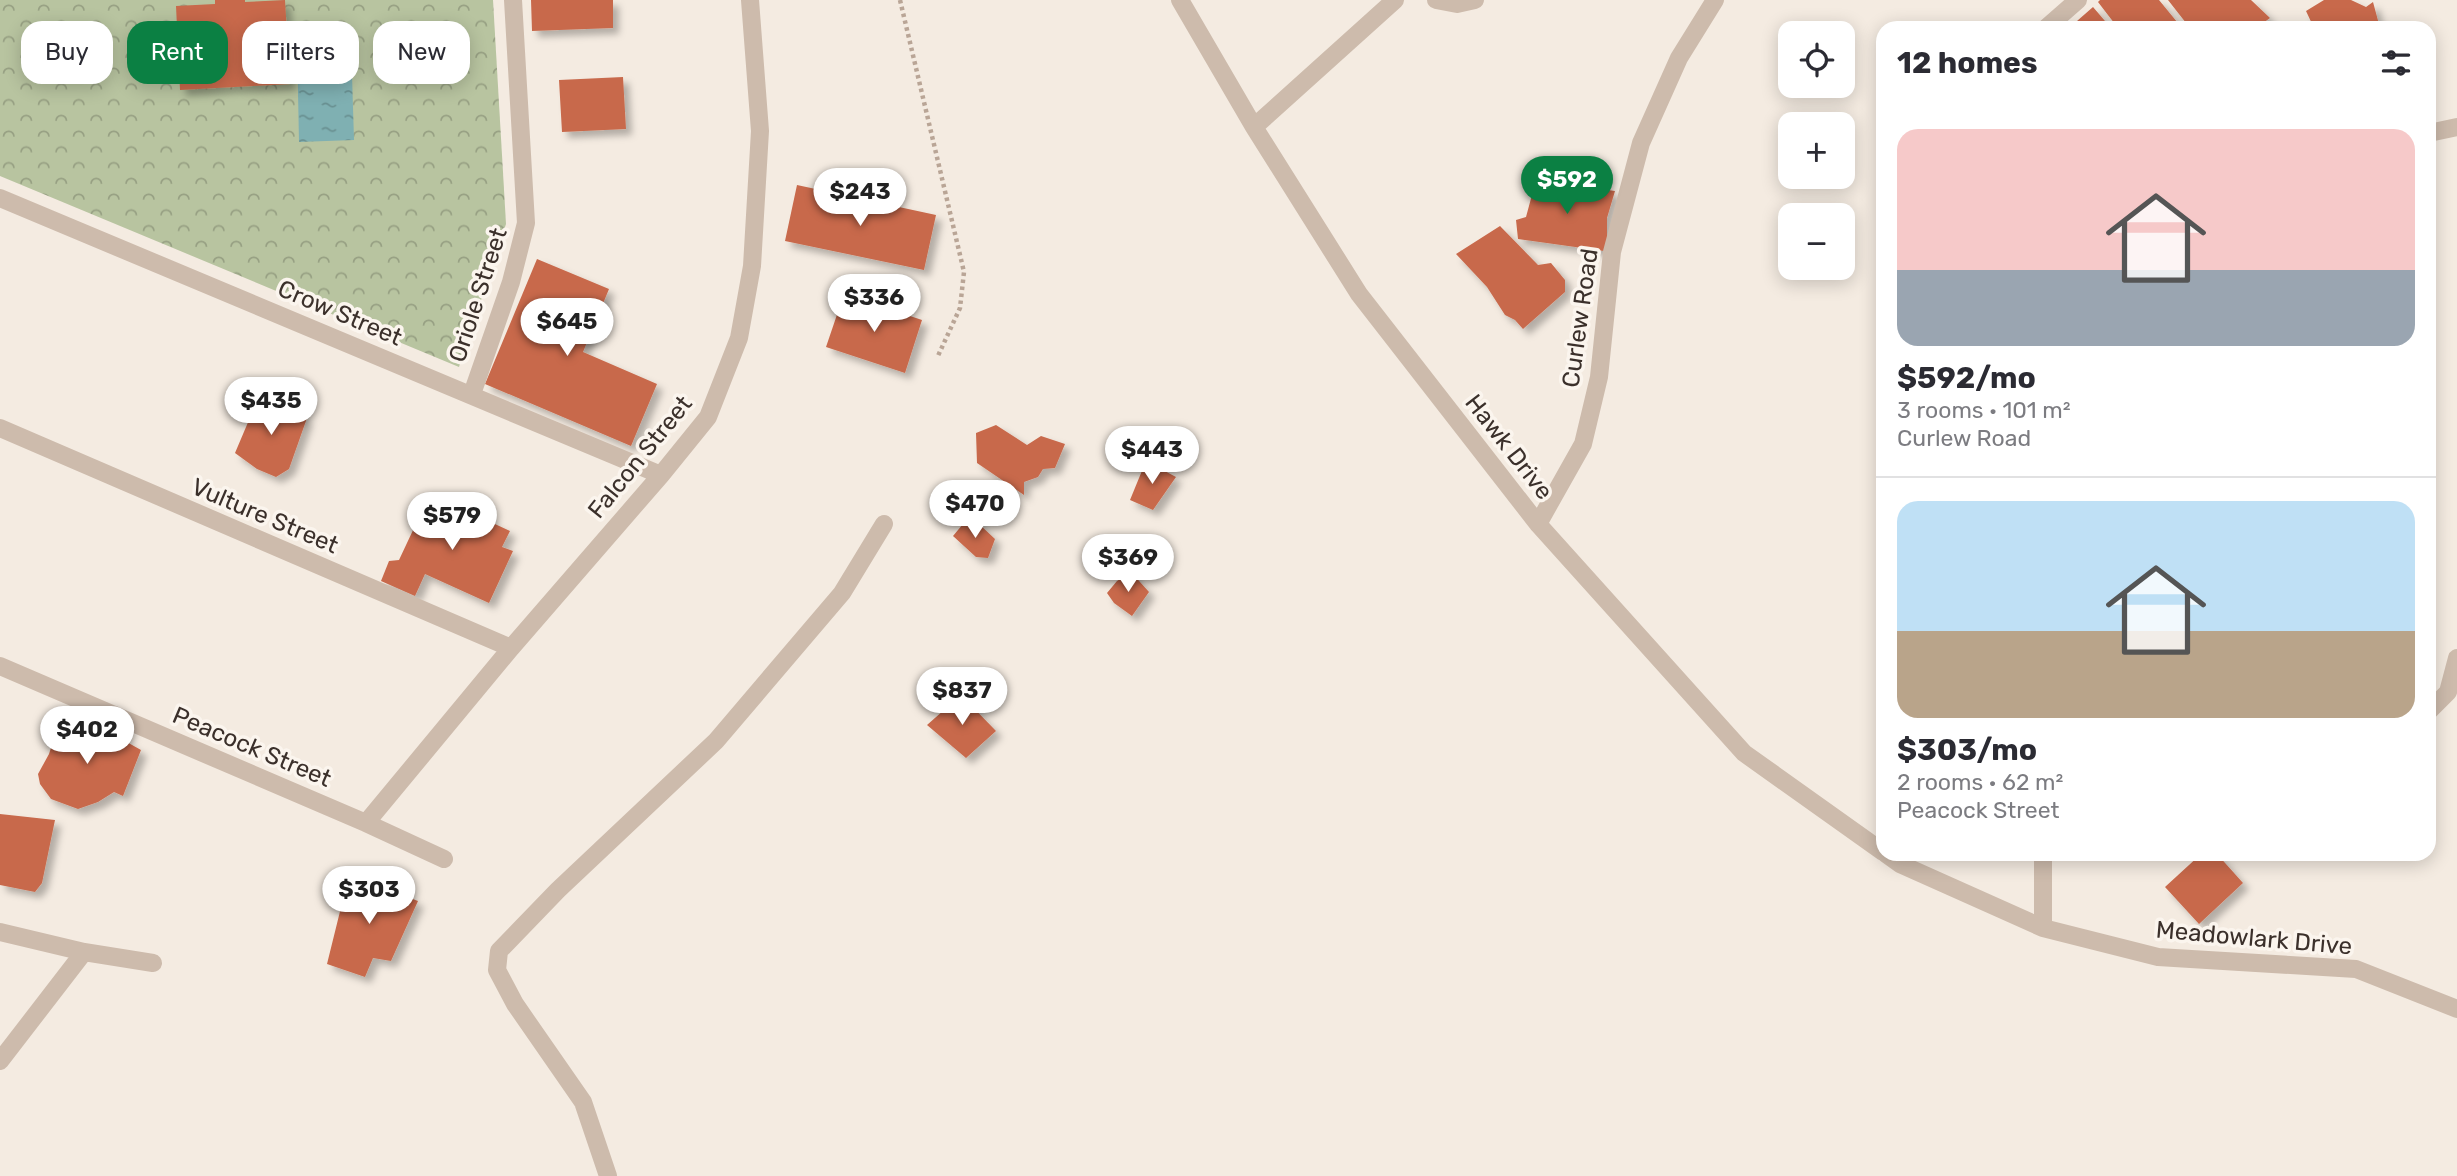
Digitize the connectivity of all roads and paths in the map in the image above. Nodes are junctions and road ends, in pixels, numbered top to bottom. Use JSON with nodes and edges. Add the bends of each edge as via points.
{"nodes":[{"id":1,"x":513,"y":0,"type":"edge"},
{"id":2,"x":750,"y":0,"type":"edge"},
{"id":3,"x":900,"y":0,"type":"edge"},
{"id":4,"x":1180,"y":0,"type":"edge"},
{"id":5,"x":1395,"y":0,"type":"edge"},
{"id":6,"x":1436,"y":0,"type":"edge"},
{"id":7,"x":1475,"y":0,"type":"edge"},
{"id":8,"x":1714,"y":0,"type":"edge"},
{"id":9,"x":2078,"y":0,"type":"edge"},
{"id":10,"x":2054,"y":21,"type":"edge"},
{"id":11,"x":1254,"y":127,"type":"junction"},
{"id":12,"x":2457,"y":127,"type":"edge"},
{"id":13,"x":2436,"y":132,"type":"edge"},
{"id":14,"x":0,"y":198,"type":"edge"},
{"id":15,"x":937,"y":358,"type":"dead end"},
{"id":16,"x":472,"y":394,"type":"junction"},
{"id":17,"x":0,"y":428,"type":"edge"},
{"id":18,"x":662,"y":475,"type":"junction"},
{"id":19,"x":884,"y":524,"type":"dead end"},
{"id":20,"x":1538,"y":524,"type":"junction"},
{"id":21,"x":511,"y":648,"type":"junction"},
{"id":22,"x":2457,"y":658,"type":"edge"},
{"id":23,"x":0,"y":666,"type":"edge"},
{"id":24,"x":2436,"y":704,"type":"edge"},
{"id":25,"x":366,"y":822,"type":"junction"},
{"id":26,"x":1876,"y":847,"type":"edge"},
{"id":27,"x":444,"y":859,"type":"dead end"},
{"id":28,"x":1896,"y":861,"type":"edge"},
{"id":29,"x":2043,"y":861,"type":"edge"},
{"id":30,"x":2043,"y":928,"type":"junction"},
{"id":31,"x":0,"y":932,"type":"edge"},
{"id":32,"x":84,"y":952,"type":"junction"},
{"id":33,"x":153,"y":963,"type":"dead end"},
{"id":34,"x":2457,"y":1009,"type":"edge"},
{"id":35,"x":0,"y":1062,"type":"edge"},
{"id":36,"x":608,"y":1176,"type":"edge"}],
"edges":[{"from":1,"to":16,"type":"street","name":"Oriole Street","via":[[526,223]]},
{"from":2,"to":18,"type":"street","name":"Falcon Street","via":[[760,131],[752,266],[739,338],[708,417]]},
{"from":3,"to":15,"type":"path","via":[[964,272],[960,308]]},
{"from":4,"to":11,"type":"street","name":"Hawk Drive"},
{"from":5,"to":11,"type":"street"},
{"from":6,"to":7,"type":"street","via":[[1457,4]]},
{"from":8,"to":20,"type":"street","name":"Curlew Road","via":[[1679,58],[1641,143],[1612,252],[1599,377],[1583,444]]},
{"from":9,"to":10,"type":"street"},
{"from":11,"to":20,"type":"street","name":"Hawk Drive","via":[[1359,294]]},
{"from":12,"to":13,"type":"street"},
{"from":14,"to":16,"type":"street","name":"Crow Street"},
{"from":16,"to":18,"type":"street","name":"Crow Street"},
{"from":17,"to":21,"type":"street","name":"Vulture Street"},
{"from":18,"to":21,"type":"street","name":"Falcon Street"},
{"from":19,"to":36,"type":"street","via":[[842,593],[716,741],[499,951],[497,970],[583,1102]]},
{"from":20,"to":26,"type":"street","name":"Hawk Drive","via":[[1744,753]]},
{"from":21,"to":25,"type":"street","name":"Falcon Street"},
{"from":22,"to":24,"type":"street","via":[[2448,692]]},
{"from":23,"to":25,"type":"street","name":"Peacock Street"},
{"from":25,"to":27,"type":"street","name":"Peacock Street"},
{"from":28,"to":30,"type":"street","name":"Hawk Drive"},
{"from":29,"to":30,"type":"street"},
{"from":30,"to":34,"type":"street","name":"Meadowlark Drive","via":[[2158,957],[2356,969]]},
{"from":31,"to":32,"type":"street"},
{"from":32,"to":33,"type":"street"},
{"from":32,"to":35,"type":"street"}]}
